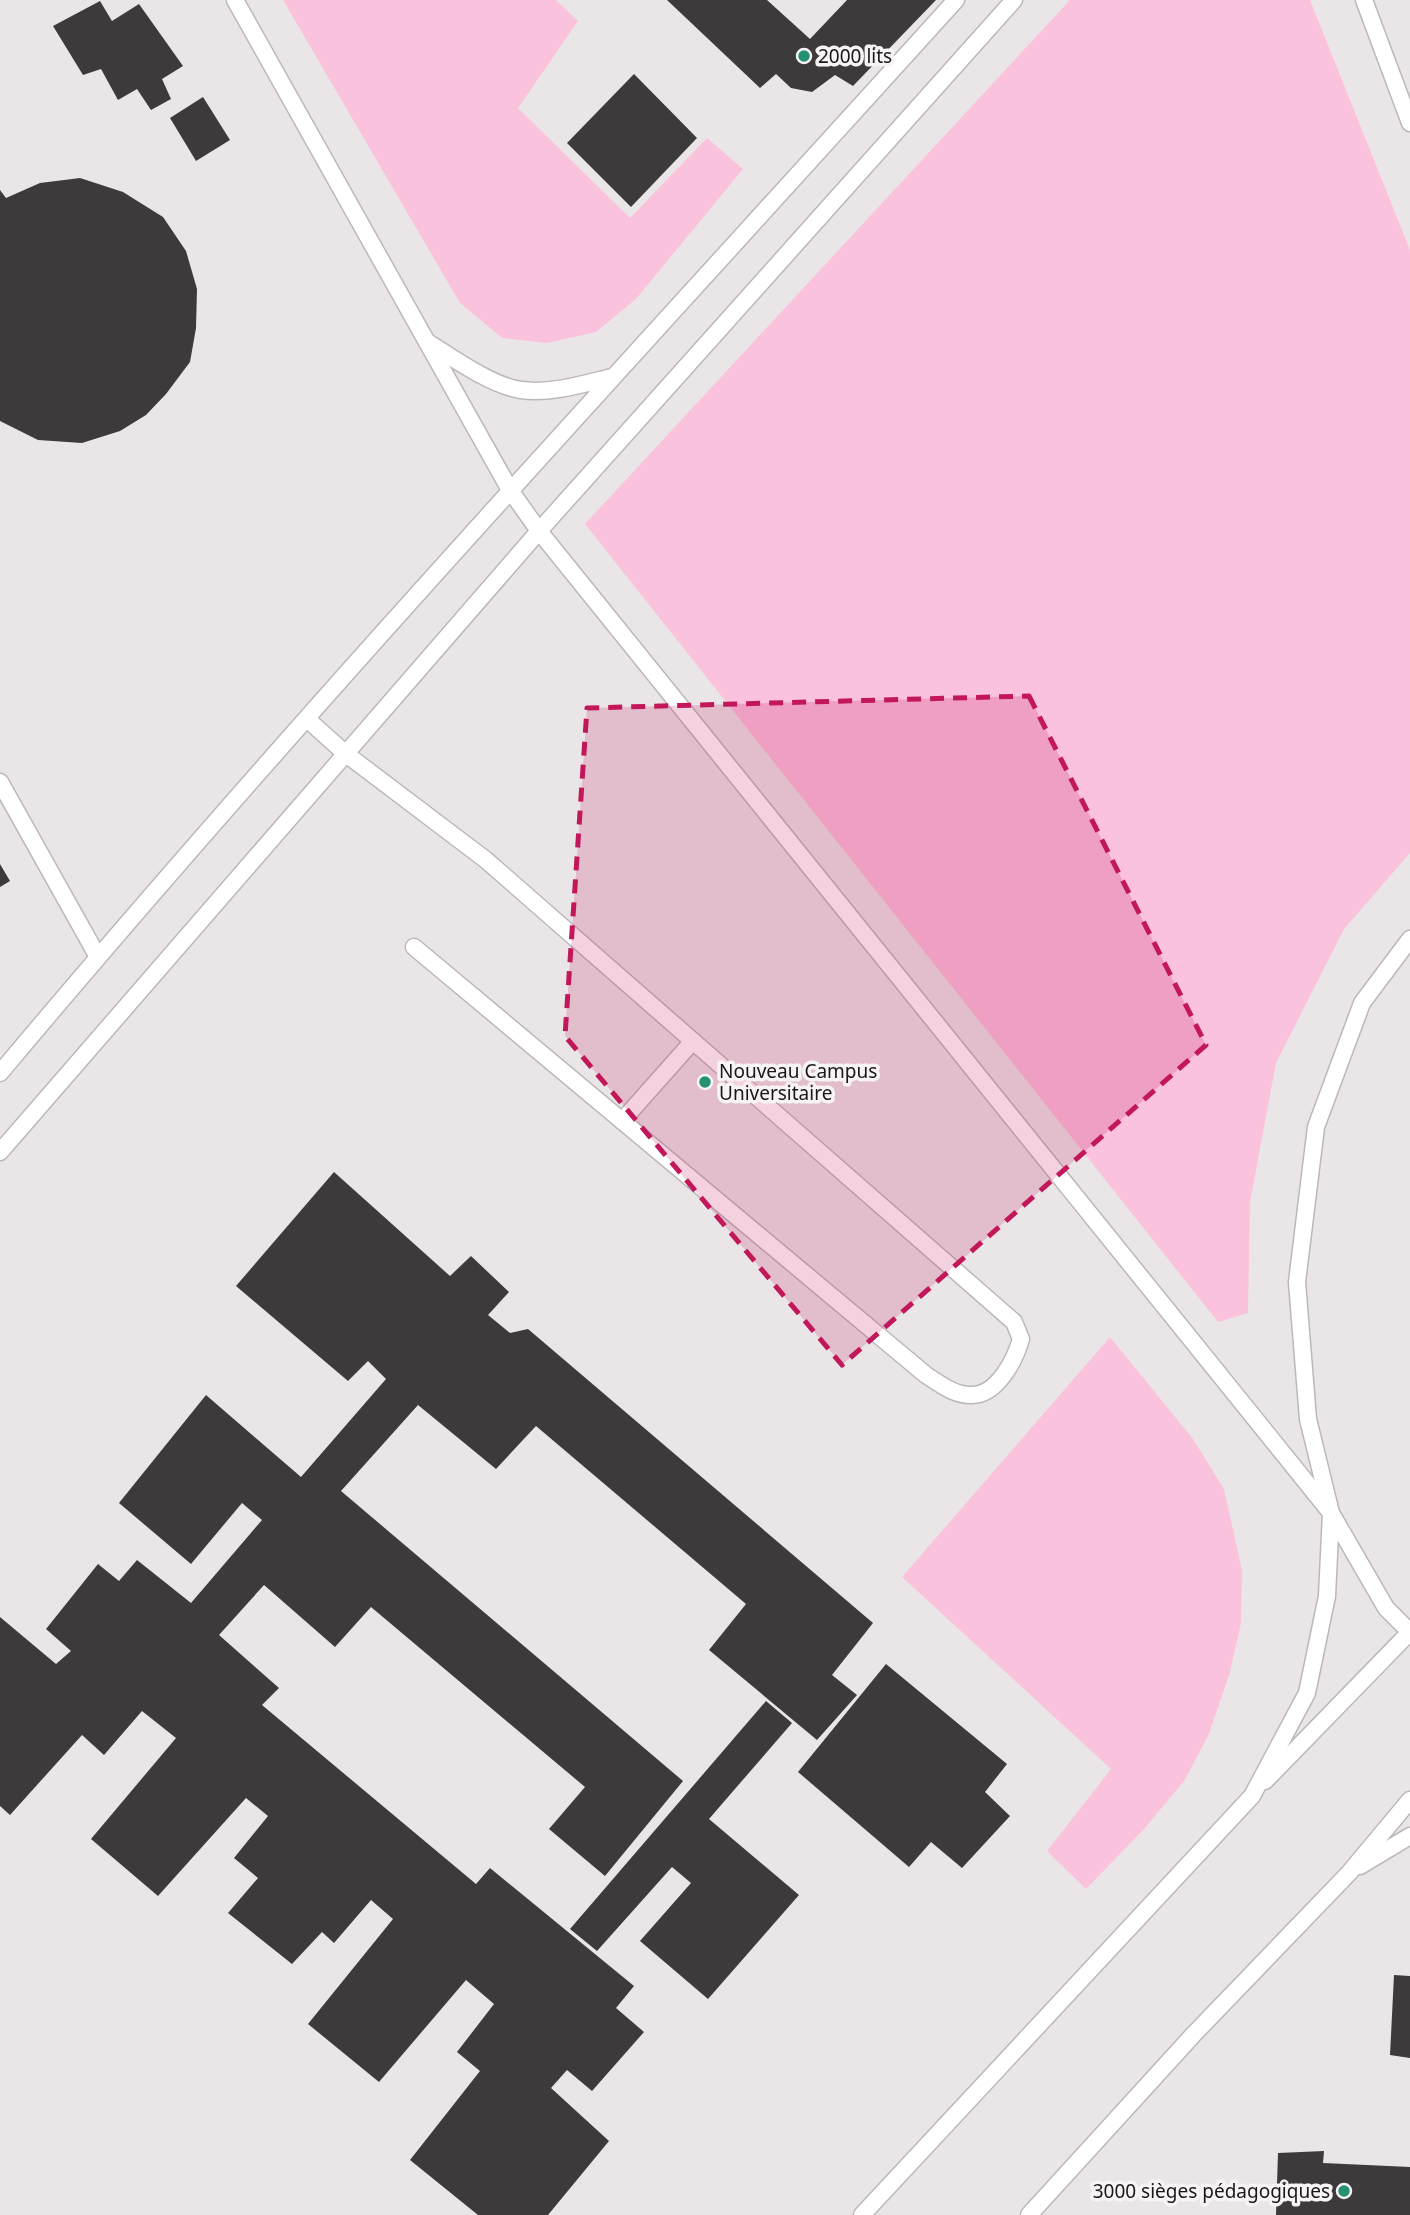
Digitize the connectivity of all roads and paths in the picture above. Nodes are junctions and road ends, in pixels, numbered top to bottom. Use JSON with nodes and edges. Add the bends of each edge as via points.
{"nodes":[{"id":1,"x":235,"y":0,"type":"edge"},
{"id":2,"x":956,"y":0,"type":"edge"},
{"id":3,"x":1014,"y":0,"type":"edge"},
{"id":4,"x":1364,"y":0,"type":"edge"},
{"id":5,"x":1410,"y":123,"type":"edge"},
{"id":6,"x":426,"y":341,"type":"junction"},
{"id":7,"x":612,"y":377,"type":"junction"},
{"id":8,"x":510,"y":490,"type":"junction"},
{"id":9,"x":539,"y":531,"type":"junction"},
{"id":10,"x":307,"y":719,"type":"junction"},
{"id":11,"x":346,"y":754,"type":"junction"},
{"id":12,"x":0,"y":782,"type":"edge"},
{"id":13,"x":1410,"y":939,"type":"edge"},
{"id":14,"x":414,"y":947,"type":"dead end"},
{"id":15,"x":98,"y":957,"type":"junction"},
{"id":16,"x":693,"y":1041,"type":"junction"},
{"id":17,"x":0,"y":1073,"type":"edge"},
{"id":18,"x":622,"y":1121,"type":"junction"},
{"id":19,"x":0,"y":1152,"type":"edge"},
{"id":20,"x":1331,"y":1513,"type":"junction"},
{"id":21,"x":1410,"y":1632,"type":"edge"},
{"id":22,"x":1252,"y":1796,"type":"junction"},
{"id":23,"x":1410,"y":1800,"type":"edge"},
{"id":24,"x":1410,"y":1836,"type":"edge"},
{"id":25,"x":1349,"y":1873,"type":"junction"},
{"id":26,"x":862,"y":2215,"type":"edge"},
{"id":27,"x":1029,"y":2215,"type":"edge"}],
"edges":[{"from":1,"to":6,"type":"lane"},
{"from":2,"to":7,"type":"lane"},
{"from":3,"to":9,"type":"lane"},
{"from":4,"to":5,"type":"lane"},
{"from":6,"to":7,"type":"lane","via":[[477,374],[520,390],[563,389]]},
{"from":6,"to":8,"type":"lane"},
{"from":7,"to":8,"type":"lane"},
{"from":8,"to":9,"type":"lane"},
{"from":8,"to":10,"type":"lane"},
{"from":9,"to":11,"type":"lane"},
{"from":9,"to":20,"type":"lane"},
{"from":10,"to":11,"type":"lane"},
{"from":10,"to":15,"type":"lane"},
{"from":11,"to":16,"type":"lane","via":[[486,860]]},
{"from":11,"to":19,"type":"lane"},
{"from":12,"to":15,"type":"lane"},
{"from":13,"to":20,"type":"lane","via":[[1362,1003],[1316,1127],[1297,1282],[1308,1419]]},
{"from":14,"to":18,"type":"lane"},
{"from":15,"to":17,"type":"lane"},
{"from":16,"to":18,"type":"lane"},
{"from":16,"to":18,"type":"lane","via":[[1014,1322],[1021,1339],[998,1384],[974,1396],[952,1392],[926,1376]]},
{"from":20,"to":21,"type":"lane","via":[[1386,1608]]},
{"from":20,"to":22,"type":"lane","via":[[1327,1596],[1307,1693]]},
{"from":21,"to":22,"type":"lane"},
{"from":22,"to":26,"type":"lane"},
{"from":23,"to":25,"type":"lane"},
{"from":24,"to":25,"type":"lane"},
{"from":25,"to":27,"type":"lane"}]}
